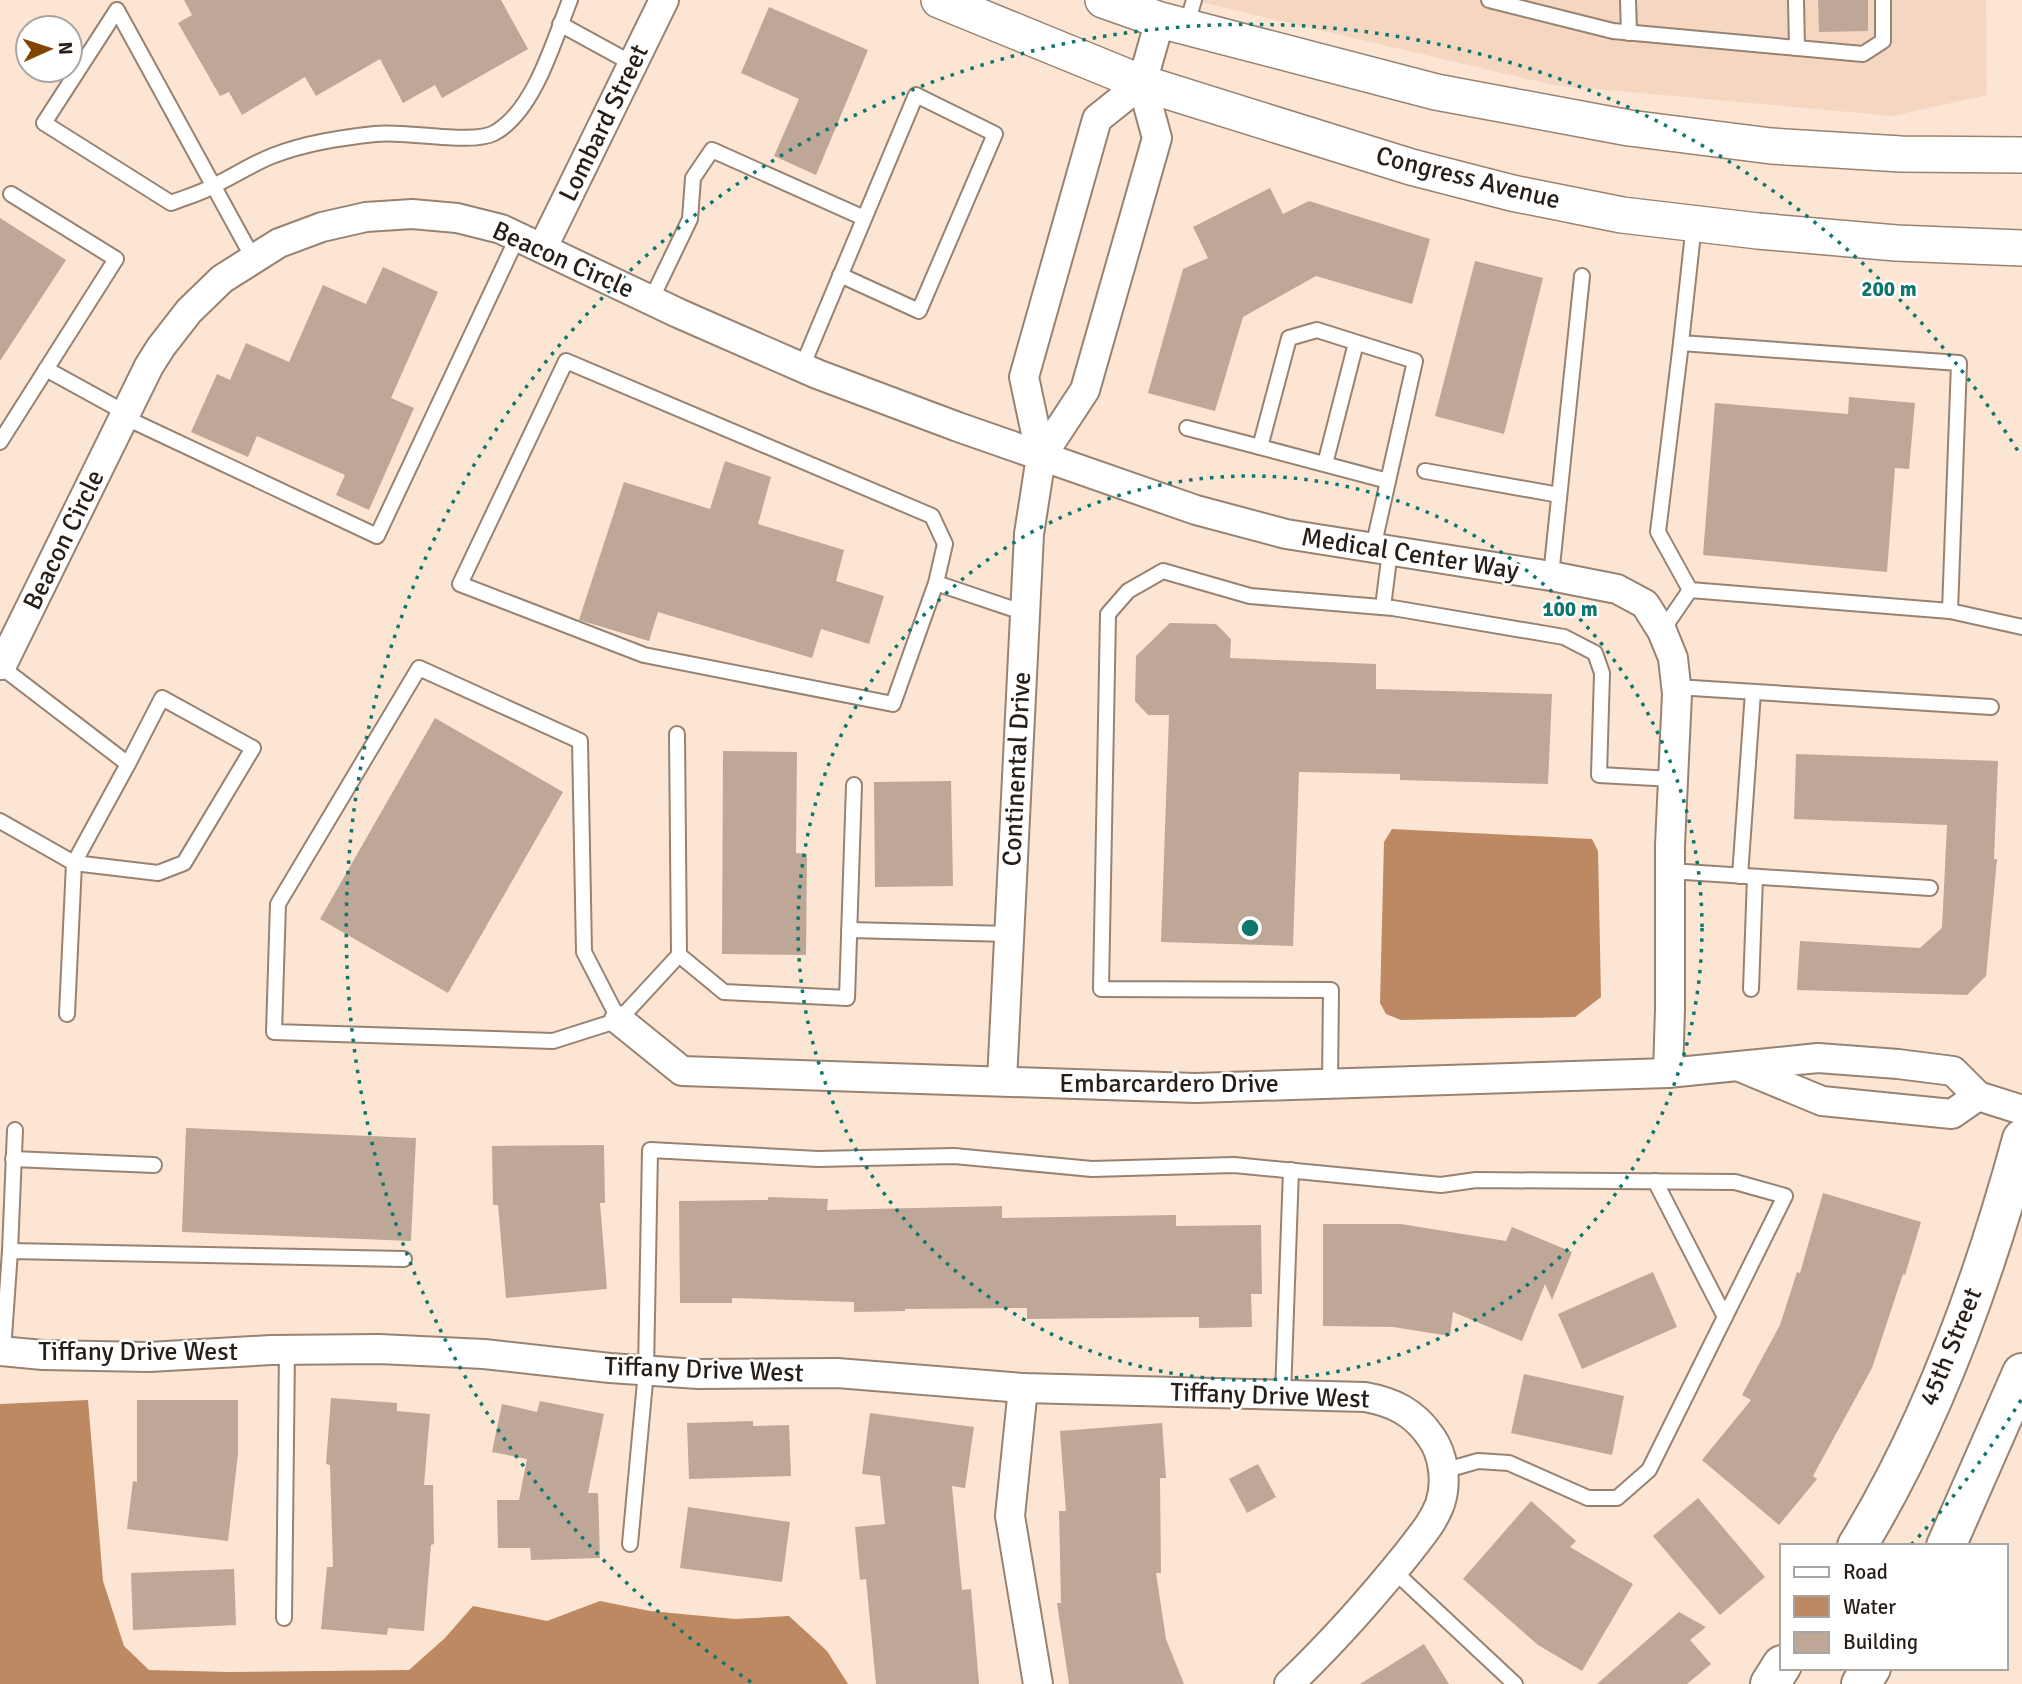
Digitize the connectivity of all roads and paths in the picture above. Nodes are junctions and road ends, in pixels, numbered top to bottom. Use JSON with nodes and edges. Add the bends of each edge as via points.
{"nodes":[{"id":1,"x":570,"y":0,"type":"edge"},
{"id":2,"x":664,"y":0,"type":"edge"},
{"id":3,"x":939,"y":0,"type":"edge"},
{"id":4,"x":1103,"y":0,"type":"edge"},
{"id":5,"x":1489,"y":0,"type":"edge"},
{"id":6,"x":1628,"y":0,"type":"edge"},
{"id":7,"x":1796,"y":0,"type":"edge"},
{"id":8,"x":1882,"y":0,"type":"edge"},
{"id":9,"x":1180,"y":16,"type":"edge"},
{"id":10,"x":561,"y":24,"type":"junction"},
{"id":11,"x":1629,"y":33,"type":"junction"},
{"id":12,"x":1797,"y":48,"type":"junction"},
{"id":13,"x":633,"y":64,"type":"junction"},
{"id":14,"x":1142,"y":83,"type":"junction"},
{"id":15,"x":2022,"y":155,"type":"edge"},
{"id":16,"x":213,"y":187,"type":"junction"},
{"id":17,"x":11,"y":194,"type":"dead end"},
{"id":18,"x":864,"y":218,"type":"junction"},
{"id":19,"x":1694,"y":223,"type":"junction"},
{"id":20,"x":530,"y":242,"type":"junction"},
{"id":21,"x":2022,"y":248,"type":"edge"},
{"id":22,"x":253,"y":258,"type":"junction"},
{"id":23,"x":840,"y":275,"type":"junction"},
{"id":24,"x":1582,"y":276,"type":"dead end"},
{"id":25,"x":651,"y":300,"type":"junction"},
{"id":26,"x":1356,"y":343,"type":"junction"},
{"id":27,"x":1681,"y":343,"type":"junction"},
{"id":28,"x":802,"y":367,"type":"junction"},
{"id":29,"x":46,"y":369,"type":"junction"},
{"id":30,"x":125,"y":415,"type":"junction"},
{"id":31,"x":1187,"y":428,"type":"dead end"},
{"id":32,"x":0,"y":442,"type":"edge"},
{"id":33,"x":1260,"y":447,"type":"junction"},
{"id":34,"x":1041,"y":457,"type":"junction"},
{"id":35,"x":1325,"y":464,"type":"junction"},
{"id":36,"x":1425,"y":471,"type":"dead end"},
{"id":37,"x":1388,"y":481,"type":"junction"},
{"id":38,"x":1559,"y":495,"type":"junction"},
{"id":39,"x":1382,"y":549,"type":"junction"},
{"id":40,"x":1551,"y":576,"type":"junction"},
{"id":41,"x":936,"y":583,"type":"junction"},
{"id":42,"x":1690,"y":590,"type":"junction"},
{"id":43,"x":1383,"y":607,"type":"junction"},
{"id":44,"x":1950,"y":611,"type":"junction"},
{"id":45,"x":1025,"y":613,"type":"junction"},
{"id":46,"x":2022,"y":627,"type":"edge"},
{"id":47,"x":1662,"y":631,"type":"junction"},
{"id":48,"x":1,"y":665,"type":"edge"},
{"id":49,"x":1676,"y":687,"type":"junction"},
{"id":50,"x":1752,"y":692,"type":"junction"},
{"id":51,"x":1991,"y":707,"type":"dead end"},
{"id":52,"x":677,"y":734,"type":"dead end"},
{"id":53,"x":128,"y":764,"type":"junction"},
{"id":54,"x":1673,"y":779,"type":"junction"},
{"id":55,"x":854,"y":785,"type":"dead end"},
{"id":56,"x":0,"y":821,"type":"edge"},
{"id":57,"x":74,"y":863,"type":"junction"},
{"id":58,"x":1670,"y":871,"type":"junction"},
{"id":59,"x":1740,"y":876,"type":"junction"},
{"id":60,"x":1755,"y":877,"type":"junction"},
{"id":61,"x":1930,"y":888,"type":"dead end"},
{"id":62,"x":849,"y":929,"type":"junction"},
{"id":63,"x":1010,"y":934,"type":"junction"},
{"id":64,"x":680,"y":955,"type":"junction"},
{"id":65,"x":1751,"y":989,"type":"dead end"},
{"id":66,"x":67,"y":1014,"type":"dead end"},
{"id":67,"x":619,"y":1020,"type":"junction"},
{"id":68,"x":1738,"y":1066,"type":"junction"},
{"id":69,"x":1668,"y":1073,"type":"junction"},
{"id":70,"x":1002,"y":1081,"type":"junction"},
{"id":71,"x":1330,"y":1084,"type":"junction"},
{"id":72,"x":1978,"y":1096,"type":"junction"},
{"id":73,"x":2022,"y":1110,"type":"edge"},
{"id":74,"x":15,"y":1130,"type":"dead end"},
{"id":75,"x":2022,"y":1139,"type":"edge"},
{"id":76,"x":13,"y":1159,"type":"junction"},
{"id":77,"x":154,"y":1165,"type":"dead end"},
{"id":78,"x":1291,"y":1170,"type":"junction"},
{"id":79,"x":1655,"y":1181,"type":"junction"},
{"id":80,"x":10,"y":1251,"type":"junction"},
{"id":81,"x":404,"y":1259,"type":"dead end"},
{"id":82,"x":1725,"y":1317,"type":"junction"},
{"id":83,"x":287,"y":1350,"type":"junction"},
{"id":84,"x":2,"y":1351,"type":"edge"},
{"id":85,"x":646,"y":1371,"type":"junction"},
{"id":86,"x":2022,"y":1373,"type":"edge"},
{"id":87,"x":1023,"y":1388,"type":"junction"},
{"id":88,"x":1283,"y":1395,"type":"junction"},
{"id":89,"x":1443,"y":1471,"type":"junction"},
{"id":90,"x":630,"y":1544,"type":"dead end"},
{"id":91,"x":1858,"y":1544,"type":"edge"},
{"id":92,"x":1947,"y":1544,"type":"edge"},
{"id":93,"x":1394,"y":1571,"type":"junction"},
{"id":94,"x":284,"y":1618,"type":"dead end"},
{"id":95,"x":1780,"y":1668,"type":"edge"},
{"id":96,"x":1038,"y":1684,"type":"edge"},
{"id":97,"x":1289,"y":1684,"type":"edge"},
{"id":98,"x":1515,"y":1684,"type":"edge"},
{"id":99,"x":1770,"y":1684,"type":"edge"}],
"edges":[{"from":1,"to":10,"type":"lane"},
{"from":2,"to":13,"type":"street","name":"Lombard Street"},
{"from":3,"to":14,"type":"street","name":"Congress Avenue"},
{"from":4,"to":9,"type":"street"},
{"from":5,"to":11,"type":"lane"},
{"from":6,"to":11,"type":"lane"},
{"from":7,"to":12,"type":"lane"},
{"from":8,"to":12,"type":"lane","via":[[1883,41],[1863,54]]},
{"from":9,"to":14,"type":"street"},
{"from":9,"to":15,"type":"street","via":[[1436,92],[1629,128],[1771,146]]},
{"from":10,"to":13,"type":"lane"},
{"from":10,"to":16,"type":"lane","via":[[526,100],[496,132],[472,138],[380,133],[307,145],[272,156]]},
{"from":11,"to":12,"type":"lane"},
{"from":13,"to":20,"type":"street","name":"Lombard Street"},
{"from":14,"to":19,"type":"street","name":"Congress Avenue","via":[[1436,173],[1622,215]]},
{"from":14,"to":34,"type":"street","name":"Continental Drive","via":[[1157,138],[1085,390]]},
{"from":14,"to":34,"type":"street","name":"Continental Drive","via":[[1097,119],[1024,377]]},
{"from":16,"to":16,"type":"lane","via":[[130,33],[117,10],[44,123],[171,203]]},
{"from":16,"to":22,"type":"lane"},
{"from":17,"to":29,"type":"lane","via":[[116,259]]},
{"from":18,"to":23,"type":"lane"},
{"from":18,"to":23,"type":"lane","via":[[916,95],[995,134],[919,311]]},
{"from":18,"to":25,"type":"lane","via":[[712,150],[694,178],[690,219]]},
{"from":19,"to":21,"type":"street","name":"Congress Avenue","via":[[1896,243]]},
{"from":19,"to":27,"type":"lane"},
{"from":20,"to":22,"type":"street","name":"Beacon Circle","via":[[457,218],[366,216],[322,226]]},
{"from":20,"to":25,"type":"street","name":"Beacon Circle"},
{"from":20,"to":30,"type":"lane","via":[[377,536]]},
{"from":22,"to":30,"type":"street","name":"Beacon Circle","via":[[189,310],[161,347]]},
{"from":23,"to":28,"type":"lane"},
{"from":24,"to":38,"type":"lane"},
{"from":25,"to":28,"type":"street","name":"Beacon Circle"},
{"from":26,"to":33,"type":"lane","via":[[1317,330],[1289,338]]},
{"from":26,"to":35,"type":"lane"},
{"from":26,"to":37,"type":"lane","via":[[1415,361]]},
{"from":27,"to":42,"type":"lane","via":[[1658,532]]},
{"from":27,"to":44,"type":"lane","via":[[1959,363]]},
{"from":28,"to":34,"type":"street","name":"Beacon Circle"},
{"from":29,"to":30,"type":"lane"},
{"from":29,"to":32,"type":"lane"},
{"from":30,"to":48,"type":"street","name":"Beacon Circle"},
{"from":31,"to":33,"type":"lane"},
{"from":33,"to":35,"type":"lane"},
{"from":34,"to":39,"type":"street","name":"Medical Center Way","via":[[1196,510],[1286,534]]},
{"from":34,"to":45,"type":"street","name":"Continental Drive","via":[[1029,534]]},
{"from":35,"to":37,"type":"lane"},
{"from":36,"to":38,"type":"lane"},
{"from":37,"to":39,"type":"lane"},
{"from":38,"to":40,"type":"lane"},
{"from":39,"to":40,"type":"street","name":"Medical Center Way"},
{"from":39,"to":43,"type":"lane"},
{"from":40,"to":47,"type":"street","name":"Medical Center Way","via":[[1617,589],[1645,604]]},
{"from":41,"to":41,"type":"lane","via":[[945,544],[932,516],[566,362],[460,584],[644,655],[893,704]]},
{"from":41,"to":45,"type":"lane"},
{"from":42,"to":44,"type":"lane"},
{"from":42,"to":47,"type":"lane"},
{"from":43,"to":54,"type":"lane","via":[[1564,637],[1595,653],[1602,673],[1599,775]]},
{"from":43,"to":71,"type":"lane","via":[[1250,596],[1163,571],[1128,591],[1108,614],[1101,989],[1331,990]]},
{"from":44,"to":46,"type":"lane"},
{"from":45,"to":63,"type":"street","name":"Continental Drive"},
{"from":47,"to":49,"type":"street","name":"Medical Center Way","via":[[1673,658]]},
{"from":48,"to":53,"type":"lane"},
{"from":49,"to":50,"type":"lane"},
{"from":49,"to":54,"type":"street","name":"Medical Center Way"},
{"from":50,"to":51,"type":"lane"},
{"from":50,"to":59,"type":"lane"},
{"from":52,"to":64,"type":"lane"},
{"from":53,"to":57,"type":"lane"},
{"from":53,"to":57,"type":"lane","via":[[162,698],[253,748],[184,863],[158,873]]},
{"from":54,"to":58,"type":"street","name":"Medical Center Way"},
{"from":55,"to":62,"type":"lane"},
{"from":56,"to":57,"type":"lane"},
{"from":57,"to":66,"type":"lane"},
{"from":58,"to":59,"type":"lane"},
{"from":58,"to":69,"type":"street","name":"Medical Center Way"},
{"from":59,"to":60,"type":"lane"},
{"from":60,"to":61,"type":"lane"},
{"from":60,"to":65,"type":"lane"},
{"from":62,"to":63,"type":"lane"},
{"from":62,"to":64,"type":"lane","via":[[847,998],[724,992]]},
{"from":63,"to":70,"type":"street","name":"Continental Drive"},
{"from":64,"to":67,"type":"lane"},
{"from":67,"to":67,"type":"lane","via":[[584,951],[580,741],[419,668],[278,904],[274,1032],[552,1041]]},
{"from":67,"to":70,"type":"street","name":"Embarcardero Drive","via":[[682,1071]]},
{"from":68,"to":69,"type":"street","name":"Embarcardero Drive"},
{"from":68,"to":72,"type":"street","name":"Embarcardero Drive","via":[[1818,1058],[1898,1064],[1953,1071]]},
{"from":68,"to":72,"type":"street","name":"Embarcardero Drive","via":[[1822,1101],[1952,1114]]},
{"from":69,"to":71,"type":"street","name":"Embarcardero Drive"},
{"from":70,"to":71,"type":"street","name":"Embarcardero Drive","via":[[1195,1088]]},
{"from":72,"to":73,"type":"street","name":"Embarcardero Drive"},
{"from":74,"to":76,"type":"lane"},
{"from":75,"to":91,"type":"main road","name":"45th Street","via":[[1970,1306],[1934,1394]]},
{"from":76,"to":77,"type":"lane"},
{"from":76,"to":80,"type":"lane"},
{"from":78,"to":79,"type":"lane","via":[[1441,1185],[1476,1180]]},
{"from":78,"to":85,"type":"lane","via":[[1234,1165],[1092,1169],[954,1156],[818,1159],[650,1150]]},
{"from":78,"to":88,"type":"lane"},
{"from":79,"to":82,"type":"lane"},
{"from":79,"to":82,"type":"lane","via":[[1735,1182],[1786,1196]]},
{"from":80,"to":81,"type":"lane"},
{"from":80,"to":84,"type":"lane"},
{"from":82,"to":89,"type":"lane","via":[[1649,1470],[1617,1498],[1588,1498],[1509,1463],[1478,1461]]},
{"from":83,"to":84,"type":"street","name":"Tiffany Drive West","via":[[149,1357]]},
{"from":83,"to":85,"type":"street","name":"Tiffany Drive West","via":[[484,1354]]},
{"from":83,"to":94,"type":"lane"},
{"from":85,"to":87,"type":"street","name":"Tiffany Drive West","via":[[837,1373]]},
{"from":85,"to":90,"type":"lane"},
{"from":86,"to":92,"type":"main road"},
{"from":87,"to":88,"type":"street","name":"Tiffany Drive West"},
{"from":87,"to":96,"type":"street","via":[[1010,1516]]},
{"from":88,"to":89,"type":"street","name":"Tiffany Drive West","via":[[1365,1397],[1406,1410],[1434,1441]]},
{"from":89,"to":93,"type":"street","via":[[1440,1503],[1432,1522]]},
{"from":93,"to":97,"type":"street"},
{"from":93,"to":98,"type":"lane"},
{"from":95,"to":99,"type":"main road"}]}
